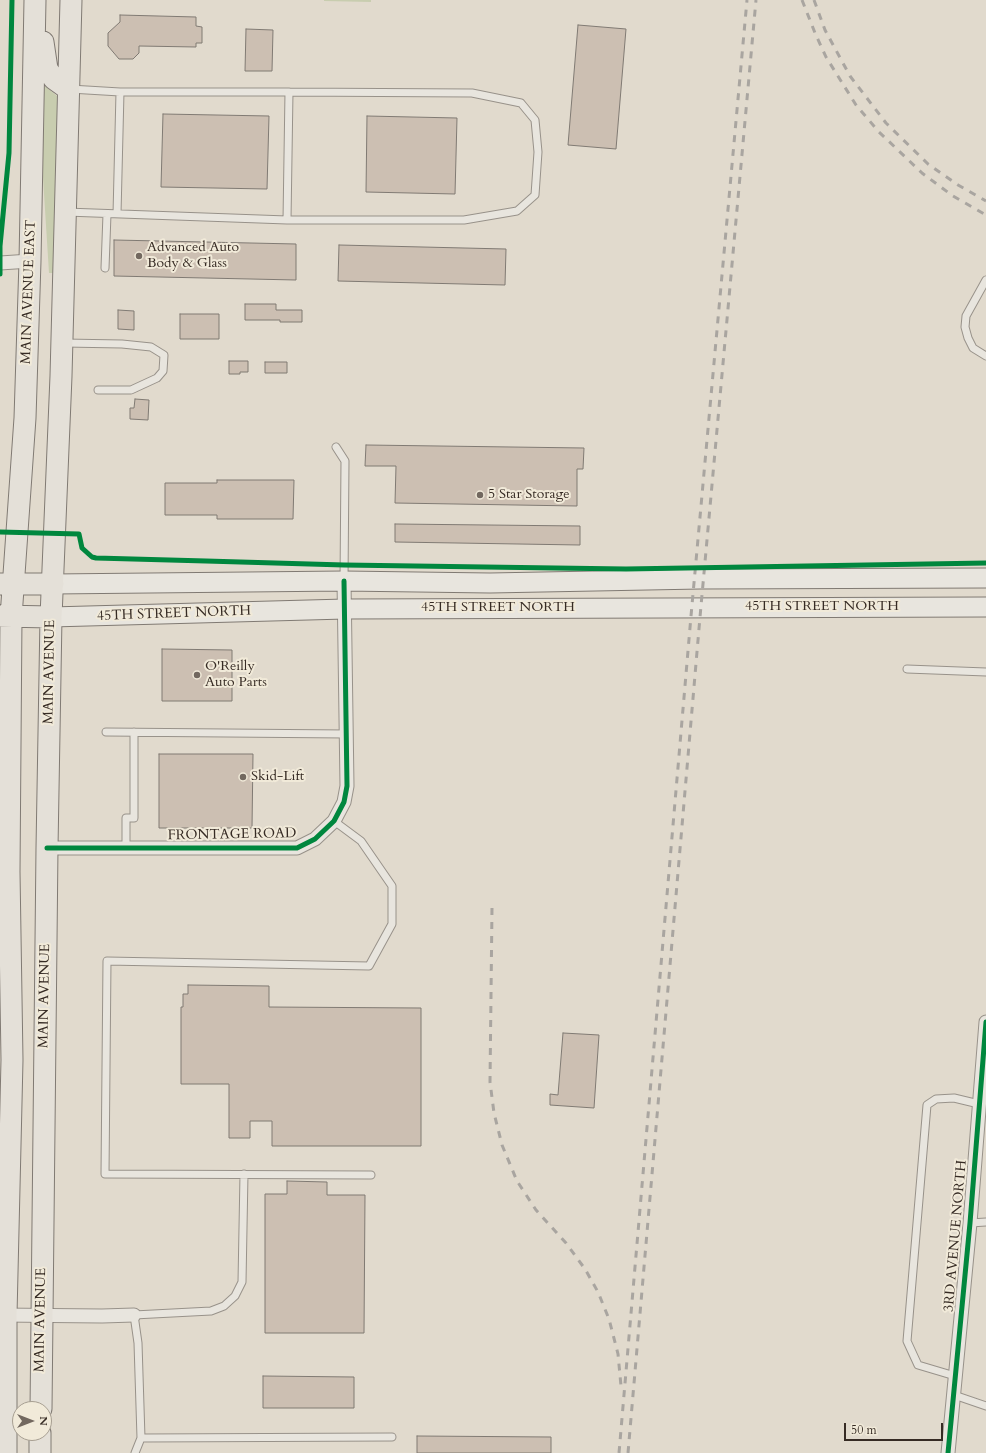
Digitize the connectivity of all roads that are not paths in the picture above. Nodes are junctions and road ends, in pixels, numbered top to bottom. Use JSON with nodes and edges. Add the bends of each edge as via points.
{"nodes":[{"id":1,"x":35,"y":0,"type":"edge"},
{"id":2,"x":45,"y":0,"type":"edge"},
{"id":3,"x":70,"y":0,"type":"edge"},
{"id":4,"x":68,"y":89,"type":"junction"},
{"id":5,"x":120,"y":92,"type":"junction"},
{"id":6,"x":289,"y":92,"type":"junction"},
{"id":7,"x":66,"y":212,"type":"junction"},
{"id":8,"x":108,"y":214,"type":"junction"},
{"id":9,"x":117,"y":214,"type":"junction"},
{"id":10,"x":287,"y":220,"type":"junction"},
{"id":11,"x":30,"y":260,"type":"junction"},
{"id":12,"x":0,"y":263,"type":"edge"},
{"id":13,"x":106,"y":268,"type":"dead end"},
{"id":14,"x":986,"y":280,"type":"edge"},
{"id":15,"x":62,"y":343,"type":"junction"},
{"id":16,"x":986,"y":356,"type":"edge"},
{"id":17,"x":98,"y":390,"type":"dead end"},
{"id":18,"x":336,"y":447,"type":"dead end"},
{"id":19,"x":986,"y":578,"type":"edge"},
{"id":20,"x":344,"y":581,"type":"junction"},
{"id":21,"x":7,"y":584,"type":"edge"},
{"id":22,"x":53,"y":584,"type":"junction"},
{"id":23,"x":986,"y":607,"type":"edge"},
{"id":24,"x":345,"y":609,"type":"junction"},
{"id":25,"x":5,"y":616,"type":"edge"},
{"id":26,"x":51,"y":617,"type":"junction"},
{"id":27,"x":907,"y":669,"type":"dead end"},
{"id":28,"x":986,"y":672,"type":"edge"},
{"id":29,"x":106,"y":732,"type":"dead end"},
{"id":30,"x":134,"y":732,"type":"junction"},
{"id":31,"x":347,"y":734,"type":"junction"},
{"id":32,"x":334,"y":821,"type":"junction"},
{"id":33,"x":47,"y":848,"type":"junction"},
{"id":34,"x":126,"y":848,"type":"junction"},
{"id":35,"x":4,"y":872,"type":"edge"},
{"id":36,"x":986,"y":1022,"type":"edge"},
{"id":37,"x":979,"y":1104,"type":"junction"},
{"id":38,"x":244,"y":1174,"type":"junction"},
{"id":39,"x":371,"y":1175,"type":"dead end"},
{"id":40,"x":986,"y":1222,"type":"edge"},
{"id":41,"x":970,"y":1223,"type":"junction"},
{"id":42,"x":3,"y":1315,"type":"edge"},
{"id":43,"x":42,"y":1315,"type":"junction"},
{"id":44,"x":134,"y":1315,"type":"junction"},
{"id":45,"x":955,"y":1376,"type":"junction"},
{"id":46,"x":954,"y":1395,"type":"junction"},
{"id":47,"x":40,"y":1401,"type":"edge"},
{"id":48,"x":986,"y":1406,"type":"edge"},
{"id":49,"x":392,"y":1437,"type":"dead end"},
{"id":50,"x":141,"y":1438,"type":"junction"},
{"id":51,"x":40,"y":1441,"type":"edge"},
{"id":52,"x":6,"y":1453,"type":"edge"},
{"id":53,"x":40,"y":1453,"type":"edge"},
{"id":54,"x":135,"y":1453,"type":"edge"},
{"id":55,"x":948,"y":1453,"type":"edge"}],
"edges":[{"from":1,"to":11,"type":"main road","name":"MAIN AVENUE EAST"},
{"from":2,"to":4,"type":"main road","via":[[43,39],[47,69],[54,79]]},
{"from":3,"to":4,"type":"main road"},
{"from":4,"to":5,"type":"lane"},
{"from":4,"to":7,"type":"main road"},
{"from":5,"to":6,"type":"lane"},
{"from":5,"to":9,"type":"lane"},
{"from":6,"to":10,"type":"lane"},
{"from":6,"to":10,"type":"lane","via":[[472,93],[520,103],[535,120],[538,152],[535,195],[517,211],[464,220]]},
{"from":7,"to":8,"type":"lane"},
{"from":7,"to":15,"type":"main road"},
{"from":8,"to":9,"type":"lane"},
{"from":8,"to":13,"type":"lane"},
{"from":9,"to":10,"type":"lane"},
{"from":11,"to":12,"type":"street"},
{"from":11,"to":21,"type":"main road","name":"MAIN AVENUE EAST","via":[[25,418]]},
{"from":14,"to":16,"type":"lane","via":[[966,316],[965,326],[973,348]]},
{"from":15,"to":17,"type":"lane","via":[[151,347],[164,355],[163,372],[157,378],[131,390]]},
{"from":15,"to":22,"type":"main road"},
{"from":18,"to":20,"type":"lane","via":[[345,461]]},
{"from":19,"to":20,"type":"main road","name":"45TH STREET NORTH","via":[[490,583]]},
{"from":20,"to":22,"type":"main road","name":"45TH STREET NORTH"},
{"from":20,"to":24,"type":"street","name":"FRONTAGE ROAD"},
{"from":21,"to":22,"type":"main road"},
{"from":21,"to":25,"type":"main road"},
{"from":22,"to":26,"type":"main road","name":"MAIN AVENUE"},
{"from":23,"to":24,"type":"main road","name":"45TH STREET NORTH"},
{"from":24,"to":26,"type":"main road","name":"45TH STREET NORTH"},
{"from":24,"to":31,"type":"street","name":"FRONTAGE ROAD"},
{"from":25,"to":26,"type":"main road","name":"45TH STREET NORTH"},
{"from":25,"to":35,"type":"main road"},
{"from":26,"to":33,"type":"main road","name":"MAIN AVENUE"},
{"from":27,"to":28,"type":"lane"},
{"from":29,"to":30,"type":"lane"},
{"from":30,"to":31,"type":"lane"},
{"from":30,"to":34,"type":"lane","via":[[134,818],[126,818]]},
{"from":31,"to":32,"type":"street","name":"FRONTAGE ROAD","via":[[347,786],[344,802]]},
{"from":32,"to":34,"type":"street","name":"FRONTAGE ROAD","via":[[315,839],[297,848]]},
{"from":32,"to":38,"type":"lane","via":[[361,842],[392,886],[392,924],[369,966],[108,961],[105,1174]]},
{"from":33,"to":34,"type":"street","name":"FRONTAGE ROAD"},
{"from":33,"to":43,"type":"main road","name":"MAIN AVENUE"},
{"from":35,"to":42,"type":"main road","via":[[9,1060]]},
{"from":36,"to":37,"type":"street","name":"3RD AVENUE NORTH"},
{"from":37,"to":41,"type":"street","name":"3RD AVENUE NORTH"},
{"from":37,"to":45,"type":"lane","via":[[954,1098],[936,1099],[927,1105],[926,1113],[907,1341],[918,1365]]},
{"from":38,"to":39,"type":"lane"},
{"from":38,"to":44,"type":"lane","via":[[242,1282],[235,1296],[224,1306],[211,1311]]},
{"from":40,"to":41,"type":"lane"},
{"from":41,"to":45,"type":"street","name":"3RD AVENUE NORTH"},
{"from":42,"to":43,"type":"street"},
{"from":42,"to":52,"type":"main road"},
{"from":43,"to":44,"type":"street"},
{"from":43,"to":47,"type":"main road","name":"MAIN AVENUE"},
{"from":44,"to":50,"type":"lane","via":[[138,1343]]},
{"from":45,"to":46,"type":"street","name":"3RD AVENUE NORTH"},
{"from":46,"to":48,"type":"lane"},
{"from":46,"to":55,"type":"street","name":"3RD AVENUE NORTH"},
{"from":49,"to":50,"type":"lane"},
{"from":50,"to":54,"type":"lane"},
{"from":51,"to":53,"type":"main road"}]}
